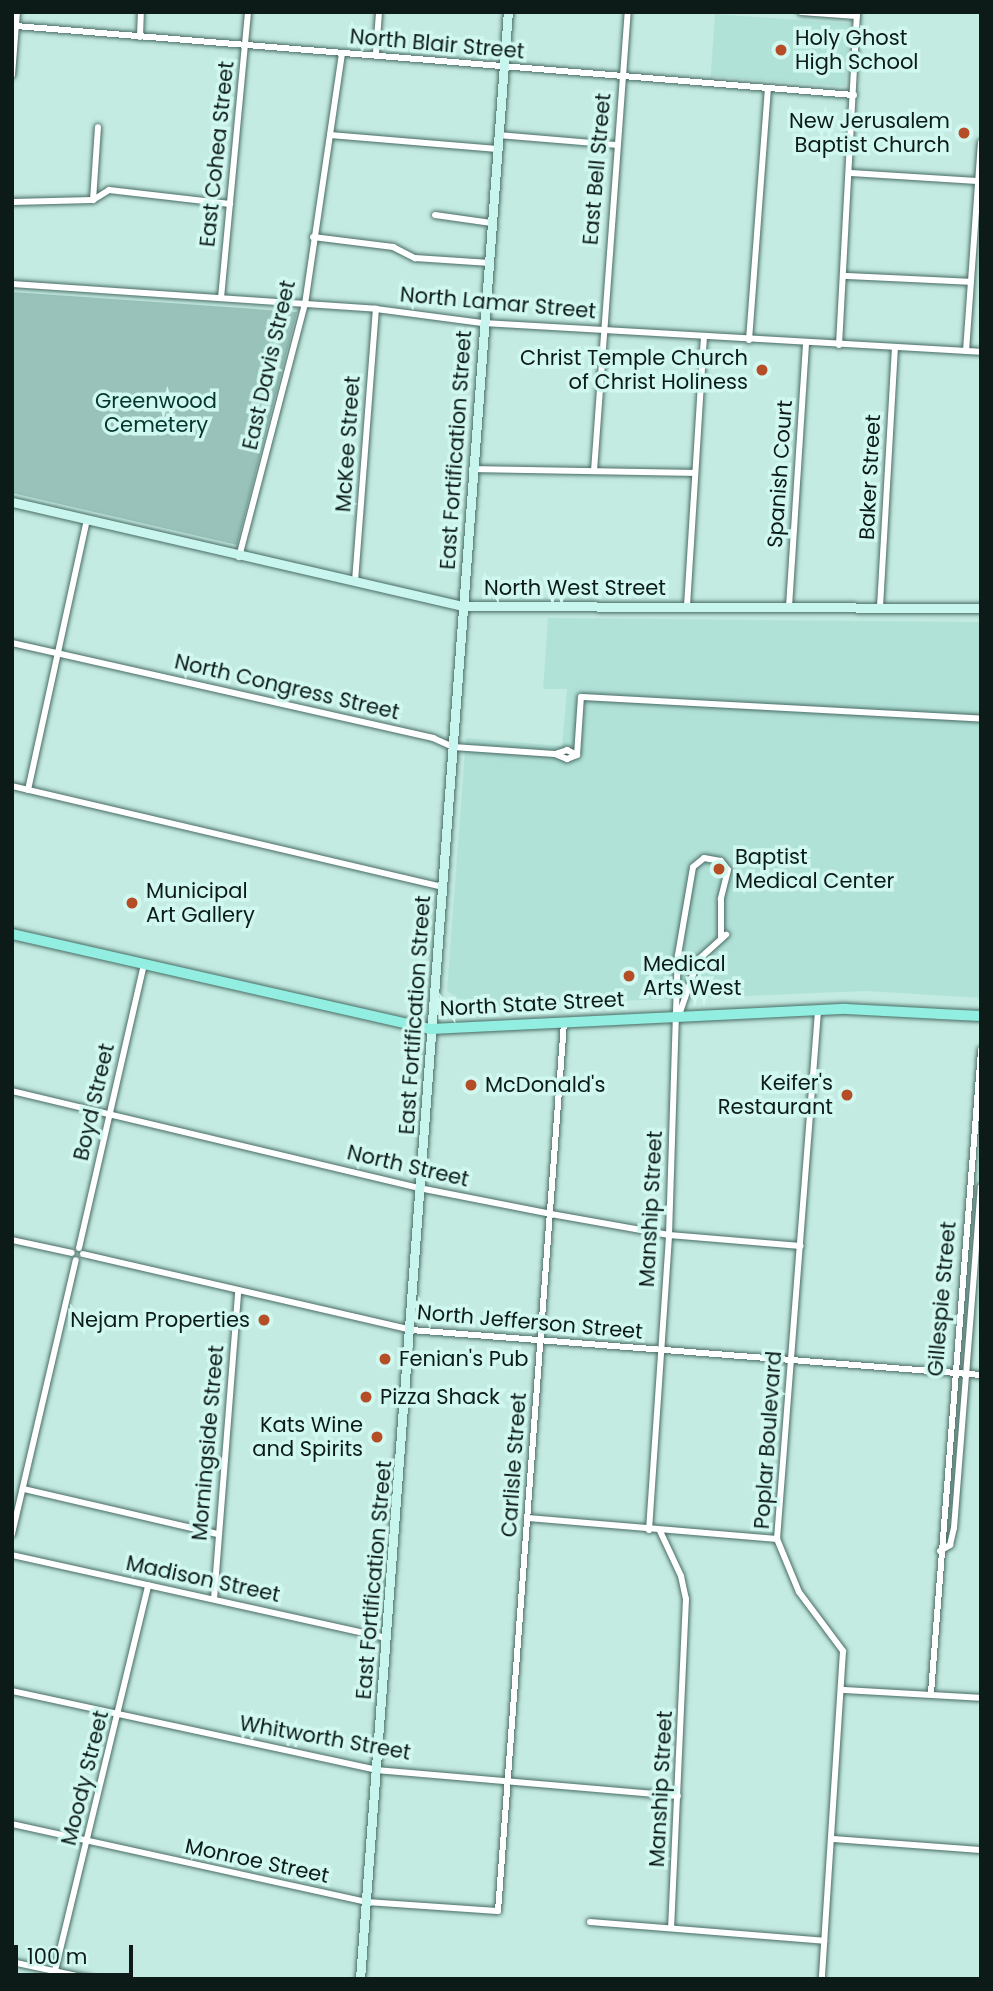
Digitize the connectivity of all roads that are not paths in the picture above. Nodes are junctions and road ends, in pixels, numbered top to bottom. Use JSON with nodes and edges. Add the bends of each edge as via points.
{"nodes":[{"id":1,"x":17,"y":12,"type":"edge"},
{"id":2,"x":141,"y":12,"type":"edge"},
{"id":3,"x":248,"y":12,"type":"edge"},
{"id":4,"x":379,"y":12,"type":"edge"},
{"id":5,"x":508,"y":12,"type":"edge"},
{"id":6,"x":628,"y":12,"type":"edge"},
{"id":7,"x":801,"y":12,"type":"edge"},
{"id":8,"x":857,"y":14,"type":"edge"},
{"id":9,"x":16,"y":26,"type":"junction"},
{"id":10,"x":140,"y":37,"type":"junction"},
{"id":11,"x":246,"y":45,"type":"junction"},
{"id":12,"x":376,"y":53,"type":"junction"},
{"id":13,"x":342,"y":54,"type":"junction"},
{"id":14,"x":503,"y":67,"type":"junction"},
{"id":15,"x":12,"y":75,"type":"edge"},
{"id":16,"x":622,"y":77,"type":"junction"},
{"id":17,"x":768,"y":89,"type":"junction"},
{"id":18,"x":854,"y":95,"type":"junction"},
{"id":19,"x":98,"y":127,"type":"dead end"},
{"id":20,"x":330,"y":135,"type":"junction"},
{"id":21,"x":498,"y":135,"type":"junction"},
{"id":22,"x":981,"y":143,"type":"edge"},
{"id":23,"x":616,"y":145,"type":"junction"},
{"id":24,"x":497,"y":149,"type":"junction"},
{"id":25,"x":850,"y":173,"type":"junction"},
{"id":26,"x":978,"y":181,"type":"junction"},
{"id":27,"x":93,"y":200,"type":"junction"},
{"id":28,"x":12,"y":202,"type":"edge"},
{"id":29,"x":230,"y":204,"type":"junction"},
{"id":30,"x":435,"y":215,"type":"dead end"},
{"id":31,"x":491,"y":223,"type":"junction"},
{"id":32,"x":313,"y":237,"type":"junction"},
{"id":33,"x":490,"y":263,"type":"junction"},
{"id":34,"x":845,"y":276,"type":"junction"},
{"id":35,"x":971,"y":282,"type":"junction"},
{"id":36,"x":12,"y":284,"type":"edge"},
{"id":37,"x":221,"y":299,"type":"junction"},
{"id":38,"x":306,"y":304,"type":"junction"},
{"id":39,"x":376,"y":309,"type":"junction"},
{"id":40,"x":482,"y":323,"type":"junction"},
{"id":41,"x":602,"y":330,"type":"junction"},
{"id":42,"x":704,"y":337,"type":"junction"},
{"id":43,"x":749,"y":340,"type":"junction"},
{"id":44,"x":806,"y":343,"type":"junction"},
{"id":45,"x":839,"y":345,"type":"junction"},
{"id":46,"x":895,"y":348,"type":"junction"},
{"id":47,"x":966,"y":351,"type":"junction"},
{"id":48,"x":981,"y":352,"type":"edge"},
{"id":49,"x":472,"y":469,"type":"junction"},
{"id":50,"x":594,"y":471,"type":"junction"},
{"id":51,"x":695,"y":472,"type":"junction"},
{"id":52,"x":12,"y":502,"type":"edge"},
{"id":53,"x":87,"y":520,"type":"junction"},
{"id":54,"x":239,"y":557,"type":"junction"},
{"id":55,"x":355,"y":581,"type":"junction"},
{"id":56,"x":463,"y":606,"type":"junction"},
{"id":57,"x":687,"y":606,"type":"junction"},
{"id":58,"x":789,"y":607,"type":"junction"},
{"id":59,"x":880,"y":607,"type":"junction"},
{"id":60,"x":981,"y":608,"type":"edge"},
{"id":61,"x":12,"y":643,"type":"edge"},
{"id":62,"x":57,"y":654,"type":"junction"},
{"id":63,"x":981,"y":719,"type":"edge"},
{"id":64,"x":453,"y":747,"type":"junction"},
{"id":65,"x":12,"y":786,"type":"edge"},
{"id":66,"x":28,"y":790,"type":"junction"},
{"id":67,"x":441,"y":887,"type":"junction"},
{"id":68,"x":12,"y":934,"type":"edge"},
{"id":69,"x":144,"y":964,"type":"junction"},
{"id":70,"x":818,"y":1011,"type":"junction"},
{"id":71,"x":679,"y":1016,"type":"junction"},
{"id":72,"x":981,"y":1016,"type":"edge"},
{"id":73,"x":564,"y":1021,"type":"junction"},
{"id":74,"x":432,"y":1029,"type":"junction"},
{"id":75,"x":981,"y":1050,"type":"edge"},
{"id":76,"x":12,"y":1090,"type":"edge"},
{"id":77,"x":110,"y":1113,"type":"junction"},
{"id":78,"x":981,"y":1187,"type":"edge"},
{"id":79,"x":419,"y":1188,"type":"junction"},
{"id":80,"x":551,"y":1214,"type":"junction"},
{"id":81,"x":669,"y":1236,"type":"junction"},
{"id":82,"x":12,"y":1240,"type":"edge"},
{"id":83,"x":801,"y":1246,"type":"junction"},
{"id":84,"x":81,"y":1251,"type":"junction"},
{"id":85,"x":72,"y":1252,"type":"junction"},
{"id":86,"x":76,"y":1260,"type":"junction"},
{"id":87,"x":238,"y":1291,"type":"junction"},
{"id":88,"x":411,"y":1329,"type":"junction"},
{"id":89,"x":541,"y":1341,"type":"junction"},
{"id":90,"x":660,"y":1351,"type":"junction"},
{"id":91,"x":792,"y":1358,"type":"junction"},
{"id":92,"x":954,"y":1373,"type":"junction"},
{"id":93,"x":966,"y":1374,"type":"junction"},
{"id":94,"x":981,"y":1375,"type":"edge"},
{"id":95,"x":23,"y":1489,"type":"junction"},
{"id":96,"x":528,"y":1518,"type":"junction"},
{"id":97,"x":649,"y":1530,"type":"junction"},
{"id":98,"x":660,"y":1531,"type":"junction"},
{"id":99,"x":12,"y":1534,"type":"edge"},
{"id":100,"x":218,"y":1534,"type":"junction"},
{"id":101,"x":777,"y":1539,"type":"junction"},
{"id":102,"x":940,"y":1551,"type":"junction"},
{"id":103,"x":12,"y":1555,"type":"edge"},
{"id":104,"x":148,"y":1585,"type":"junction"},
{"id":105,"x":214,"y":1598,"type":"junction"},
{"id":106,"x":387,"y":1638,"type":"junction"},
{"id":107,"x":843,"y":1690,"type":"junction"},
{"id":108,"x":12,"y":1691,"type":"edge"},
{"id":109,"x":931,"y":1693,"type":"junction"},
{"id":110,"x":981,"y":1698,"type":"edge"},
{"id":111,"x":119,"y":1715,"type":"junction"},
{"id":112,"x":376,"y":1770,"type":"junction"},
{"id":113,"x":507,"y":1781,"type":"junction"},
{"id":114,"x":678,"y":1796,"type":"junction"},
{"id":115,"x":12,"y":1824,"type":"edge"},
{"id":116,"x":833,"y":1839,"type":"junction"},
{"id":117,"x":86,"y":1842,"type":"junction"},
{"id":118,"x":981,"y":1850,"type":"edge"},
{"id":119,"x":366,"y":1902,"type":"junction"},
{"id":120,"x":498,"y":1911,"type":"joint"},
{"id":121,"x":590,"y":1922,"type":"dead end"},
{"id":122,"x":671,"y":1928,"type":"junction"},
{"id":123,"x":824,"y":1941,"type":"junction"},
{"id":124,"x":12,"y":1962,"type":"edge"},
{"id":125,"x":53,"y":1975,"type":"edge"},
{"id":126,"x":91,"y":1979,"type":"edge"},
{"id":127,"x":360,"y":1979,"type":"edge"},
{"id":128,"x":822,"y":1979,"type":"edge"}],
"edges":[{"from":1,"to":9,"type":"street"},
{"from":2,"to":10,"type":"street"},
{"from":3,"to":11,"type":"street","name":"East Cohea Street"},
{"from":4,"to":12,"type":"street"},
{"from":5,"to":14,"type":"street","name":"East Fortification Street"},
{"from":6,"to":16,"type":"street","name":"East Bell Street"},
{"from":7,"to":8,"type":"street"},
{"from":8,"to":18,"type":"street"},
{"from":9,"to":10,"type":"street","name":"North Blair Street"},
{"from":9,"to":15,"type":"street"},
{"from":10,"to":11,"type":"street","name":"North Blair Street"},
{"from":11,"to":13,"type":"street","name":"North Blair Street"},
{"from":11,"to":29,"type":"street","name":"East Cohea Street"},
{"from":12,"to":13,"type":"street","name":"North Blair Street"},
{"from":12,"to":14,"type":"street","name":"North Blair Street"},
{"from":13,"to":20,"type":"street","name":"East Davis Street"},
{"from":14,"to":16,"type":"street","name":"North Blair Street"},
{"from":14,"to":21,"type":"street","name":"East Fortification Street"},
{"from":16,"to":17,"type":"street","name":"North Blair Street"},
{"from":16,"to":23,"type":"street","name":"East Bell Street"},
{"from":17,"to":18,"type":"street","name":"North Blair Street"},
{"from":17,"to":43,"type":"street"},
{"from":18,"to":25,"type":"street"},
{"from":19,"to":27,"type":"street"},
{"from":20,"to":24,"type":"street"},
{"from":20,"to":32,"type":"street","name":"East Davis Street"},
{"from":21,"to":23,"type":"street"},
{"from":21,"to":24,"type":"street","name":"East Fortification Street"},
{"from":22,"to":26,"type":"street"},
{"from":23,"to":41,"type":"street","name":"East Bell Street"},
{"from":24,"to":31,"type":"street","name":"East Fortification Street"},
{"from":25,"to":26,"type":"street"},
{"from":25,"to":34,"type":"street"},
{"from":26,"to":35,"type":"street"},
{"from":27,"to":28,"type":"street"},
{"from":27,"to":29,"type":"street","via":[[109,190]]},
{"from":29,"to":37,"type":"street","name":"East Cohea Street"},
{"from":30,"to":31,"type":"street"},
{"from":31,"to":33,"type":"street","name":"East Fortification Street"},
{"from":32,"to":33,"type":"street","via":[[393,247],[415,258]]},
{"from":32,"to":38,"type":"street","name":"East Davis Street"},
{"from":33,"to":40,"type":"street","name":"East Fortification Street"},
{"from":34,"to":35,"type":"street"},
{"from":34,"to":45,"type":"street"},
{"from":35,"to":47,"type":"street"},
{"from":36,"to":37,"type":"street","name":"North Lamar Street"},
{"from":37,"to":38,"type":"street","name":"North Lamar Street"},
{"from":38,"to":39,"type":"street","name":"North Lamar Street"},
{"from":38,"to":54,"type":"street","name":"East Davis Street"},
{"from":39,"to":40,"type":"street","name":"North Lamar Street"},
{"from":39,"to":55,"type":"street","name":"McKee Street"},
{"from":40,"to":41,"type":"street","name":"North Lamar Street"},
{"from":40,"to":49,"type":"street","name":"East Fortification Street"},
{"from":41,"to":42,"type":"street","name":"North Lamar Street"},
{"from":41,"to":50,"type":"street","name":"East Bell Street"},
{"from":42,"to":43,"type":"street","name":"North Lamar Street"},
{"from":42,"to":51,"type":"street"},
{"from":43,"to":44,"type":"street","name":"North Lamar Street"},
{"from":44,"to":45,"type":"street","name":"North Lamar Street"},
{"from":44,"to":58,"type":"street","name":"Spanish Court"},
{"from":45,"to":46,"type":"street","name":"North Lamar Street"},
{"from":46,"to":47,"type":"street","name":"North Lamar Street"},
{"from":46,"to":59,"type":"street","name":"Baker Street"},
{"from":47,"to":48,"type":"street","name":"North Lamar Street"},
{"from":49,"to":50,"type":"street"},
{"from":49,"to":56,"type":"street","name":"East Fortification Street"},
{"from":50,"to":51,"type":"street"},
{"from":51,"to":57,"type":"street"},
{"from":52,"to":53,"type":"street","name":"North West Street"},
{"from":53,"to":54,"type":"street","name":"North West Street"},
{"from":53,"to":62,"type":"street"},
{"from":54,"to":55,"type":"street","name":"North West Street"},
{"from":55,"to":56,"type":"street","name":"North West Street"},
{"from":56,"to":57,"type":"street","name":"North West Street"},
{"from":56,"to":64,"type":"street","name":"East Fortification Street"},
{"from":57,"to":58,"type":"street","name":"North West Street"},
{"from":58,"to":59,"type":"street","name":"North West Street"},
{"from":59,"to":60,"type":"street","name":"North West Street"},
{"from":61,"to":62,"type":"street","name":"North Congress Street"},
{"from":62,"to":64,"type":"street","name":"North Congress Street","via":[[433,738]]},
{"from":62,"to":66,"type":"street"},
{"from":63,"to":64,"type":"street","name":"North Congress Street","via":[[581,697],[577,755],[567,759],[555,754]]},
{"from":64,"to":67,"type":"street","name":"East Fortification Street"},
{"from":65,"to":66,"type":"street"},
{"from":66,"to":67,"type":"street"},
{"from":67,"to":74,"type":"street","name":"East Fortification Street"},
{"from":68,"to":69,"type":"main road","name":"North State Street"},
{"from":69,"to":74,"type":"main road","name":"North State Street"},
{"from":69,"to":77,"type":"street","name":"Boyd Street"},
{"from":70,"to":71,"type":"main road","name":"North State Street"},
{"from":70,"to":72,"type":"main road","name":"North State Street"},
{"from":70,"to":83,"type":"street","name":"Poplar Boulevard"},
{"from":71,"to":71,"type":"street","name":"Manship Street","via":[[692,971],[724,937],[721,899],[728,870],[721,861],[704,858],[694,867],[678,955]]},
{"from":71,"to":73,"type":"main road","name":"North State Street"},
{"from":71,"to":81,"type":"street","name":"Manship Street"},
{"from":73,"to":74,"type":"main road","name":"North State Street"},
{"from":73,"to":80,"type":"street","name":"Carlisle Street"},
{"from":74,"to":79,"type":"street","name":"East Fortification Street"},
{"from":75,"to":92,"type":"street","name":"Gillespie Street"},
{"from":76,"to":77,"type":"street","name":"North Street"},
{"from":77,"to":79,"type":"street","name":"North Street"},
{"from":77,"to":84,"type":"street","name":"Boyd Street"},
{"from":78,"to":93,"type":"street","name":"Gillespie Street"},
{"from":79,"to":80,"type":"street","name":"North Street"},
{"from":79,"to":88,"type":"street","name":"East Fortification Street"},
{"from":80,"to":81,"type":"street","name":"North Street"},
{"from":80,"to":89,"type":"street","name":"Carlisle Street"},
{"from":81,"to":83,"type":"street","name":"North Street"},
{"from":81,"to":90,"type":"street","name":"Manship Street"},
{"from":82,"to":85,"type":"street"},
{"from":83,"to":91,"type":"street","name":"Poplar Boulevard"},
{"from":84,"to":85,"type":"street"},
{"from":84,"to":86,"type":"street"},
{"from":84,"to":87,"type":"street","name":"North Jefferson Street"},
{"from":85,"to":86,"type":"street"},
{"from":86,"to":95,"type":"street"},
{"from":87,"to":88,"type":"street","name":"North Jefferson Street"},
{"from":87,"to":100,"type":"street","name":"Morningside Street"},
{"from":88,"to":89,"type":"street","name":"North Jefferson Street"},
{"from":88,"to":106,"type":"street","name":"East Fortification Street"},
{"from":89,"to":90,"type":"street","name":"North Jefferson Street"},
{"from":89,"to":96,"type":"street","name":"Carlisle Street"},
{"from":90,"to":91,"type":"street","name":"North Jefferson Street"},
{"from":90,"to":97,"type":"street","name":"Manship Street"},
{"from":91,"to":92,"type":"street","name":"North Jefferson Street"},
{"from":91,"to":101,"type":"street","name":"Poplar Boulevard"},
{"from":92,"to":93,"type":"street","name":"North Jefferson Street"},
{"from":92,"to":102,"type":"street","name":"Gillespie Street"},
{"from":93,"to":94,"type":"street","name":"North Jefferson Street"},
{"from":93,"to":102,"type":"street","name":"Gillespie Street","via":[[953,1535],[947,1548]]},
{"from":95,"to":99,"type":"street"},
{"from":95,"to":100,"type":"street"},
{"from":96,"to":97,"type":"street"},
{"from":96,"to":113,"type":"street","name":"Carlisle Street"},
{"from":97,"to":98,"type":"street"},
{"from":98,"to":101,"type":"street"},
{"from":98,"to":114,"type":"street","name":"Manship Street","via":[[681,1576],[686,1600]]},
{"from":100,"to":105,"type":"street","name":"Morningside Street"},
{"from":101,"to":107,"type":"street","name":"Poplar Boulevard","via":[[799,1592],[843,1651]]},
{"from":102,"to":109,"type":"street","name":"Gillespie Street"},
{"from":103,"to":104,"type":"street","name":"Madison Street"},
{"from":104,"to":105,"type":"street","name":"Madison Street"},
{"from":104,"to":111,"type":"street","name":"Moody Street"},
{"from":105,"to":106,"type":"street","name":"Madison Street"},
{"from":106,"to":112,"type":"street","name":"East Fortification Street"},
{"from":107,"to":109,"type":"street"},
{"from":107,"to":116,"type":"street","name":"Poplar Boulevard"},
{"from":108,"to":111,"type":"street","name":"Whitworth Street"},
{"from":109,"to":110,"type":"street"},
{"from":111,"to":112,"type":"street","name":"Whitworth Street"},
{"from":111,"to":117,"type":"street","name":"Moody Street"},
{"from":112,"to":113,"type":"street","name":"Whitworth Street"},
{"from":112,"to":119,"type":"street","name":"East Fortification Street"},
{"from":113,"to":114,"type":"street","name":"Whitworth Street"},
{"from":113,"to":120,"type":"street","name":"Carlisle Street"},
{"from":114,"to":122,"type":"street","name":"Manship Street"},
{"from":115,"to":117,"type":"street","name":"Monroe Street"},
{"from":116,"to":118,"type":"street"},
{"from":116,"to":123,"type":"street","name":"Poplar Boulevard"},
{"from":117,"to":119,"type":"street","name":"Monroe Street"},
{"from":117,"to":125,"type":"street","name":"Moody Street"},
{"from":119,"to":120,"type":"street","name":"Monroe Street"},
{"from":119,"to":127,"type":"street","name":"East Fortification Street"},
{"from":121,"to":122,"type":"street"},
{"from":122,"to":123,"type":"street"},
{"from":123,"to":128,"type":"street","name":"Poplar Boulevard"},
{"from":124,"to":125,"type":"street"},
{"from":125,"to":126,"type":"street"}]}
